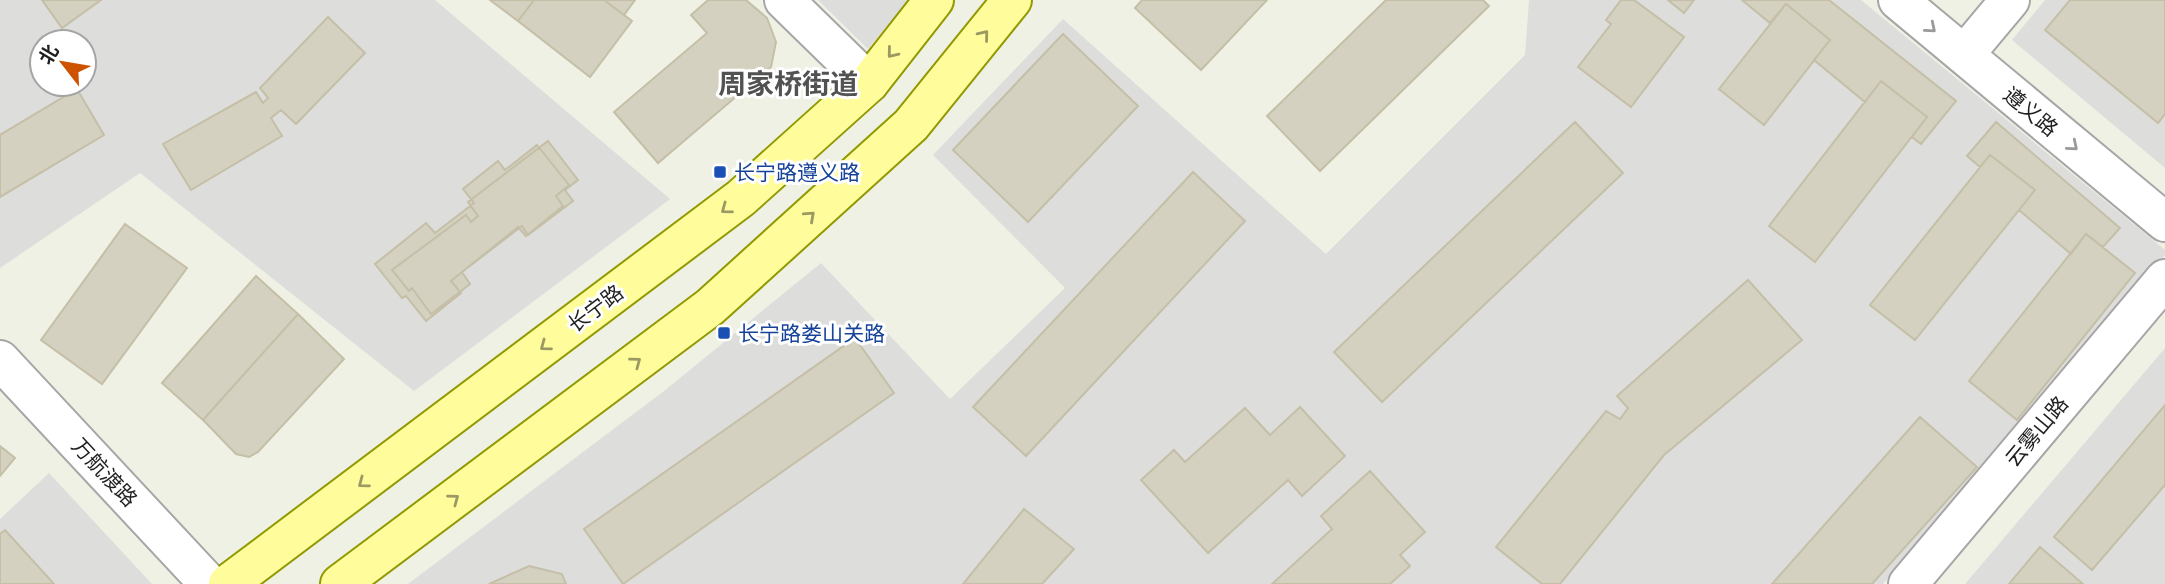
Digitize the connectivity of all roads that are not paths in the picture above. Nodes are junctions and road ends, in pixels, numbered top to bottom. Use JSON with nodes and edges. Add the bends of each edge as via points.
{"nodes":[{"id":1,"x":784,"y":0,"type":"edge"},
{"id":2,"x":934,"y":0,"type":"edge"},
{"id":3,"x":1012,"y":0,"type":"edge"},
{"id":4,"x":1898,"y":0,"type":"edge"},
{"id":5,"x":2010,"y":0,"type":"edge"},
{"id":6,"x":1964,"y":55,"type":"junction"},
{"id":7,"x":869,"y":83,"type":"junction"},
{"id":8,"x":2165,"y":222,"type":"edge"},
{"id":9,"x":2165,"y":279,"type":"edge"},
{"id":10,"x":0,"y":360,"type":"edge"},
{"id":11,"x":209,"y":584,"type":"edge"},
{"id":12,"x":228,"y":584,"type":"edge"},
{"id":13,"x":340,"y":584,"type":"edge"},
{"id":14,"x":1908,"y":584,"type":"edge"}],
"edges":[{"from":1,"to":7,"type":"street"},
{"from":2,"to":7,"type":"main road","name":"长宁路","one_way":true},
{"from":13,"to":3,"type":"main road","one_way":true,"via":[[710,307],[911,125]]},
{"from":4,"to":6,"type":"street","name":"遵义路","one_way":true},
{"from":5,"to":6,"type":"street"},
{"from":6,"to":8,"type":"street","name":"遵义路","one_way":true},
{"from":7,"to":12,"type":"main road","name":"长宁路","one_way":true,"via":[[741,198]]},
{"from":9,"to":14,"type":"street","name":"云雾山路"},
{"from":10,"to":11,"type":"street","name":"万航渡路"}]}
